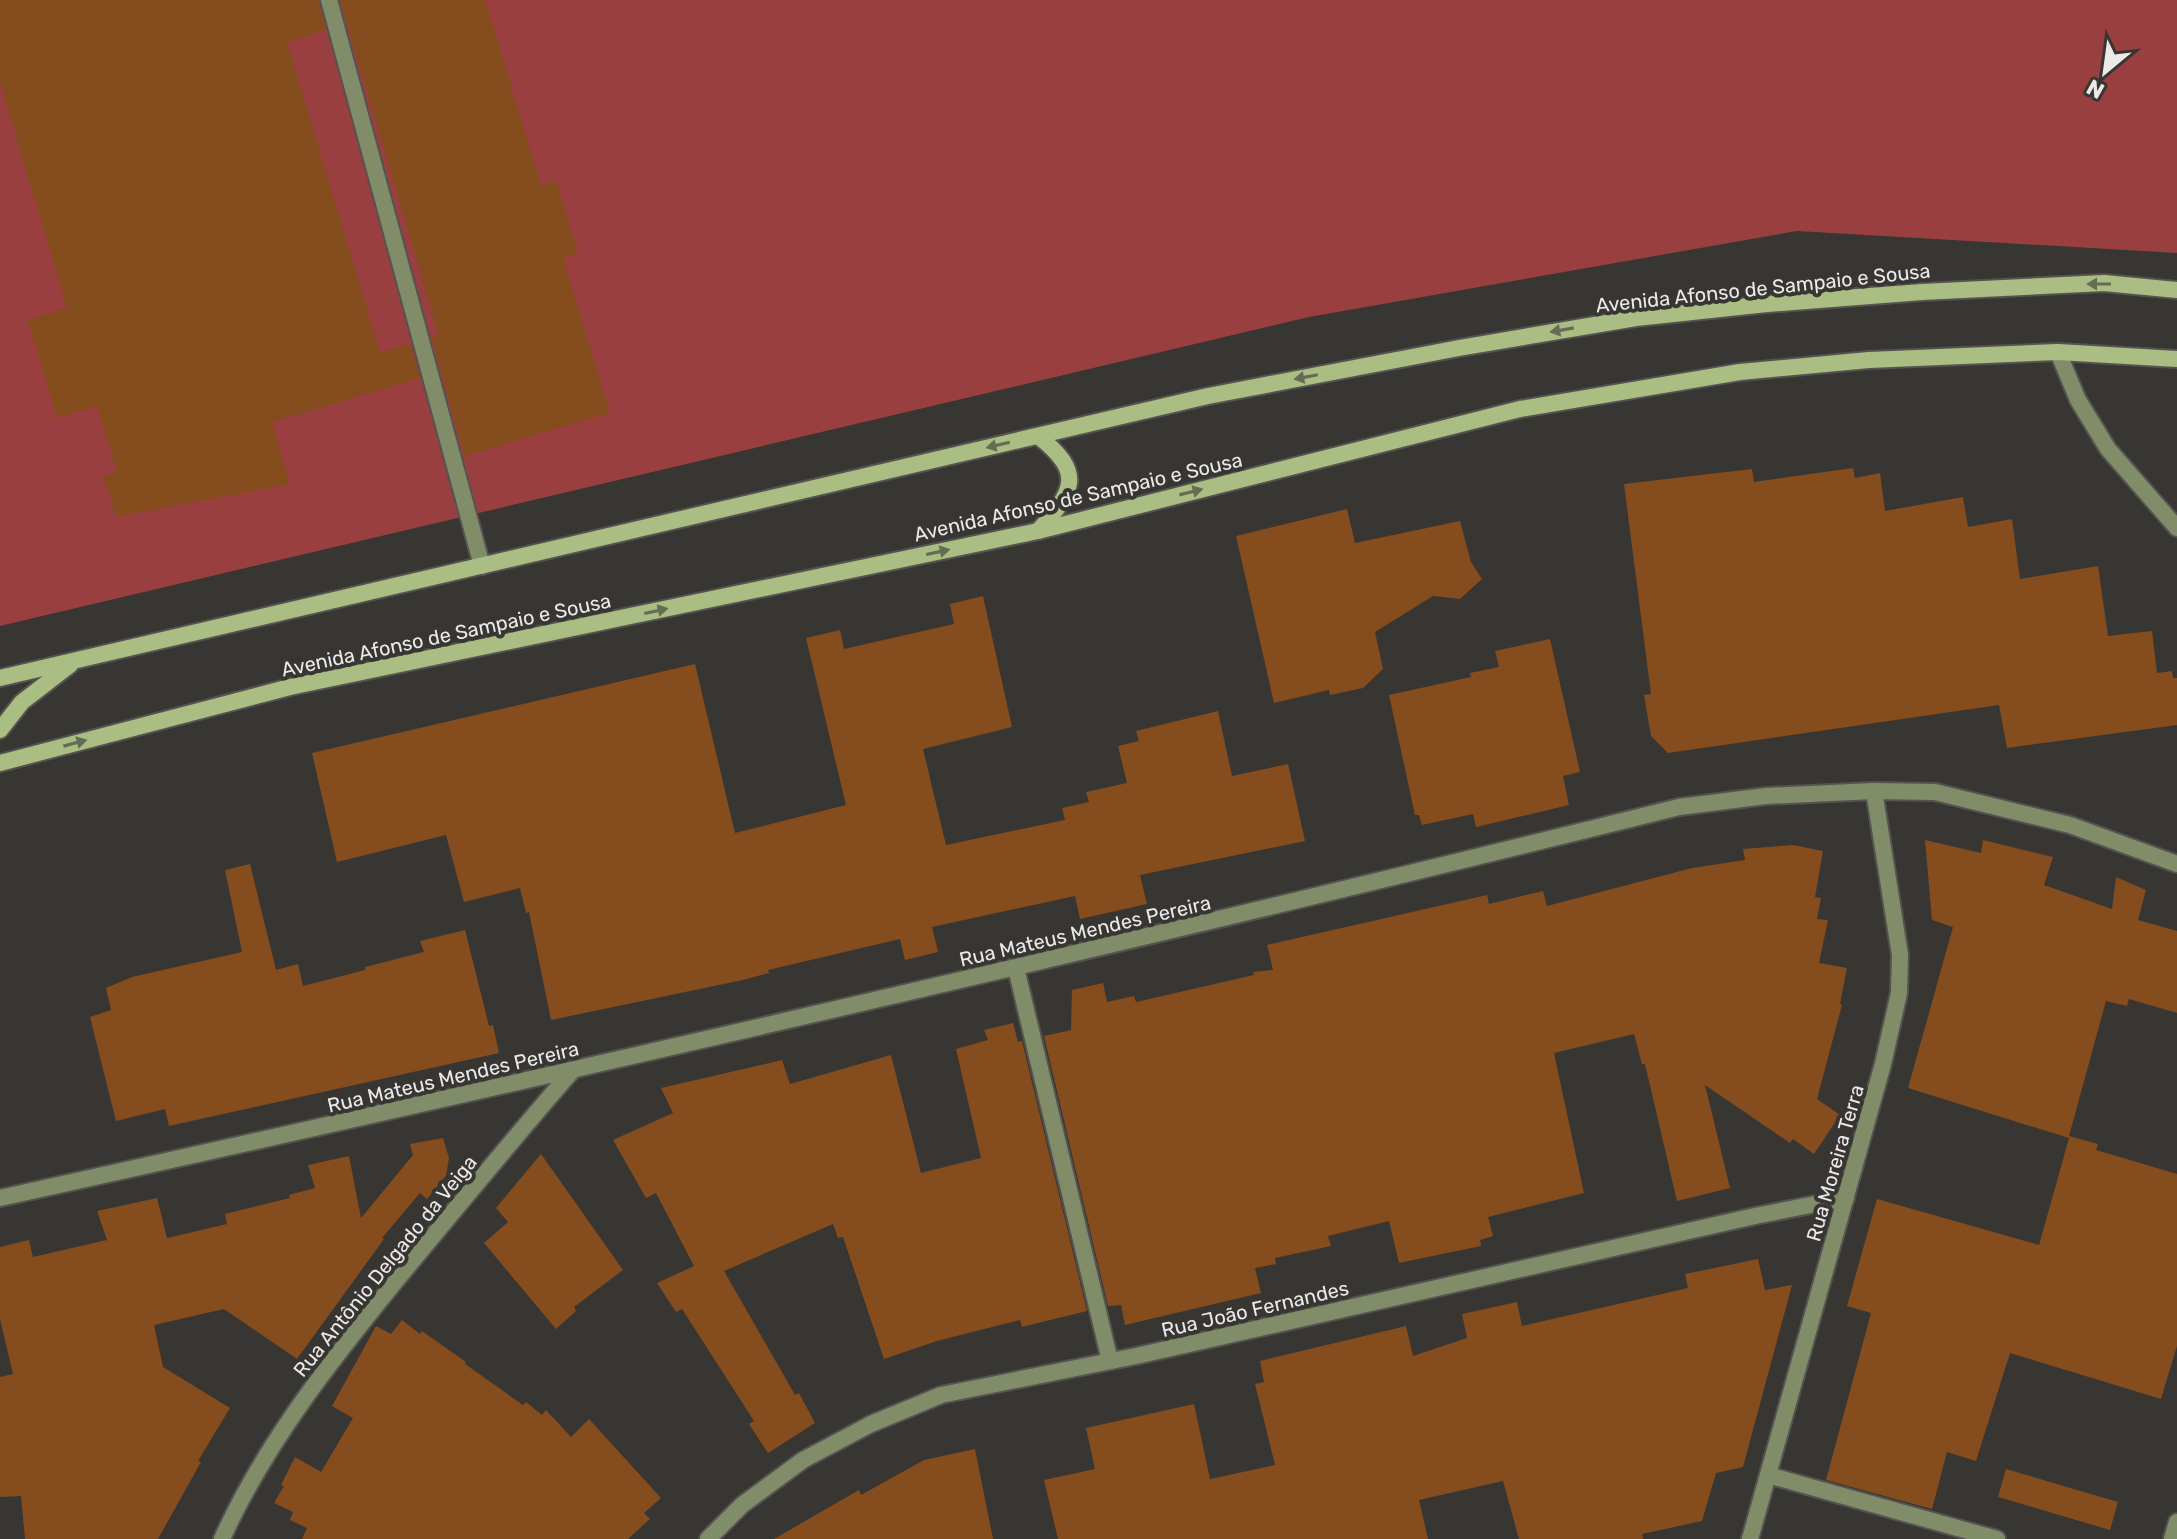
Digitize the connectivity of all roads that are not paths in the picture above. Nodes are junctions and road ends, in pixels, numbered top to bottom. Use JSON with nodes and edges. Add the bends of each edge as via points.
{"nodes":[{"id":1,"x":329,"y":0,"type":"edge"},
{"id":2,"x":2177,"y":290,"type":"edge"},
{"id":3,"x":2058,"y":352,"type":"junction"},
{"id":4,"x":2177,"y":359,"type":"edge"},
{"id":5,"x":1038,"y":436,"type":"junction"},
{"id":6,"x":2177,"y":528,"type":"edge"},
{"id":7,"x":1038,"y":531,"type":"junction"},
{"id":8,"x":482,"y":566,"type":"junction"},
{"id":9,"x":78,"y":659,"type":"junction"},
{"id":10,"x":0,"y":678,"type":"edge"},
{"id":11,"x":0,"y":730,"type":"edge"},
{"id":12,"x":0,"y":763,"type":"edge"},
{"id":13,"x":1874,"y":791,"type":"junction"},
{"id":14,"x":2177,"y":864,"type":"edge"},
{"id":15,"x":1016,"y":968,"type":"junction"},
{"id":16,"x":572,"y":1071,"type":"junction"},
{"id":17,"x":0,"y":1198,"type":"edge"},
{"id":18,"x":1846,"y":1198,"type":"junction"},
{"id":19,"x":1110,"y":1361,"type":"junction"},
{"id":20,"x":1768,"y":1475,"type":"junction"},
{"id":21,"x":2177,"y":1522,"type":"edge"},
{"id":22,"x":222,"y":1539,"type":"edge"},
{"id":23,"x":708,"y":1539,"type":"edge"},
{"id":24,"x":1750,"y":1539,"type":"edge"},
{"id":25,"x":1997,"y":1539,"type":"edge"},
{"id":26,"x":2172,"y":1539,"type":"edge"}],
"edges":[{"from":1,"to":8,"type":"street"},
{"from":2,"to":5,"type":"main road","name":"Avenida Afonso de Sampaio e Sousa","one_way":true,"via":[[2104,283],[1922,292],[1636,318],[1208,396]]},
{"from":3,"to":4,"type":"main road","name":"Avenida Afonso de Sampaio e Sousa"},
{"from":3,"to":6,"type":"street","via":[[2078,400],[2108,449]]},
{"from":7,"to":3,"type":"main road","name":"Avenida Afonso de Sampaio e Sousa","one_way":true,"via":[[1506,412],[1612,392],[1740,372],[1869,360]]},
{"from":5,"to":7,"type":"main road","via":[[1061,454],[1069,483],[1058,508]]},
{"from":5,"to":8,"type":"main road","name":"Avenida Afonso de Sampaio e Sousa","one_way":true},
{"from":12,"to":7,"type":"main road","name":"Avenida Afonso de Sampaio e Sousa","one_way":true,"via":[[290,687]]},
{"from":8,"to":9,"type":"main road","name":"Avenida Afonso de Sampaio e Sousa"},
{"from":9,"to":10,"type":"main road","name":"Avenida Afonso de Sampaio e Sousa"},
{"from":9,"to":11,"type":"main road","via":[[22,702]]},
{"from":13,"to":14,"type":"street","name":"Rua Mateus Mendes Pereira","via":[[1935,792],[2055,821]]},
{"from":13,"to":15,"type":"street","name":"Rua Mateus Mendes Pereira","via":[[1679,807]]},
{"from":13,"to":18,"type":"street","name":"Rua Moreira Terra","via":[[1900,955],[1899,993]]},
{"from":15,"to":16,"type":"street","name":"Rua Mateus Mendes Pereira"},
{"from":15,"to":19,"type":"street"},
{"from":16,"to":17,"type":"street","name":"Rua Mateus Mendes Pereira"},
{"from":16,"to":22,"type":"street","name":"Rua Antônio Delgado da Veiga","via":[[341,1348],[238,1503]]},
{"from":18,"to":19,"type":"street","name":"Rua João Fernandes"},
{"from":18,"to":20,"type":"street","name":"Rua Moreira Terra"},
{"from":19,"to":23,"type":"street","name":"Rua João Fernandes","via":[[941,1395],[871,1424],[803,1460],[742,1505]]},
{"from":20,"to":24,"type":"street","name":"Rua Moreira Terra"},
{"from":20,"to":25,"type":"street"},
{"from":21,"to":26,"type":"street"}]}
